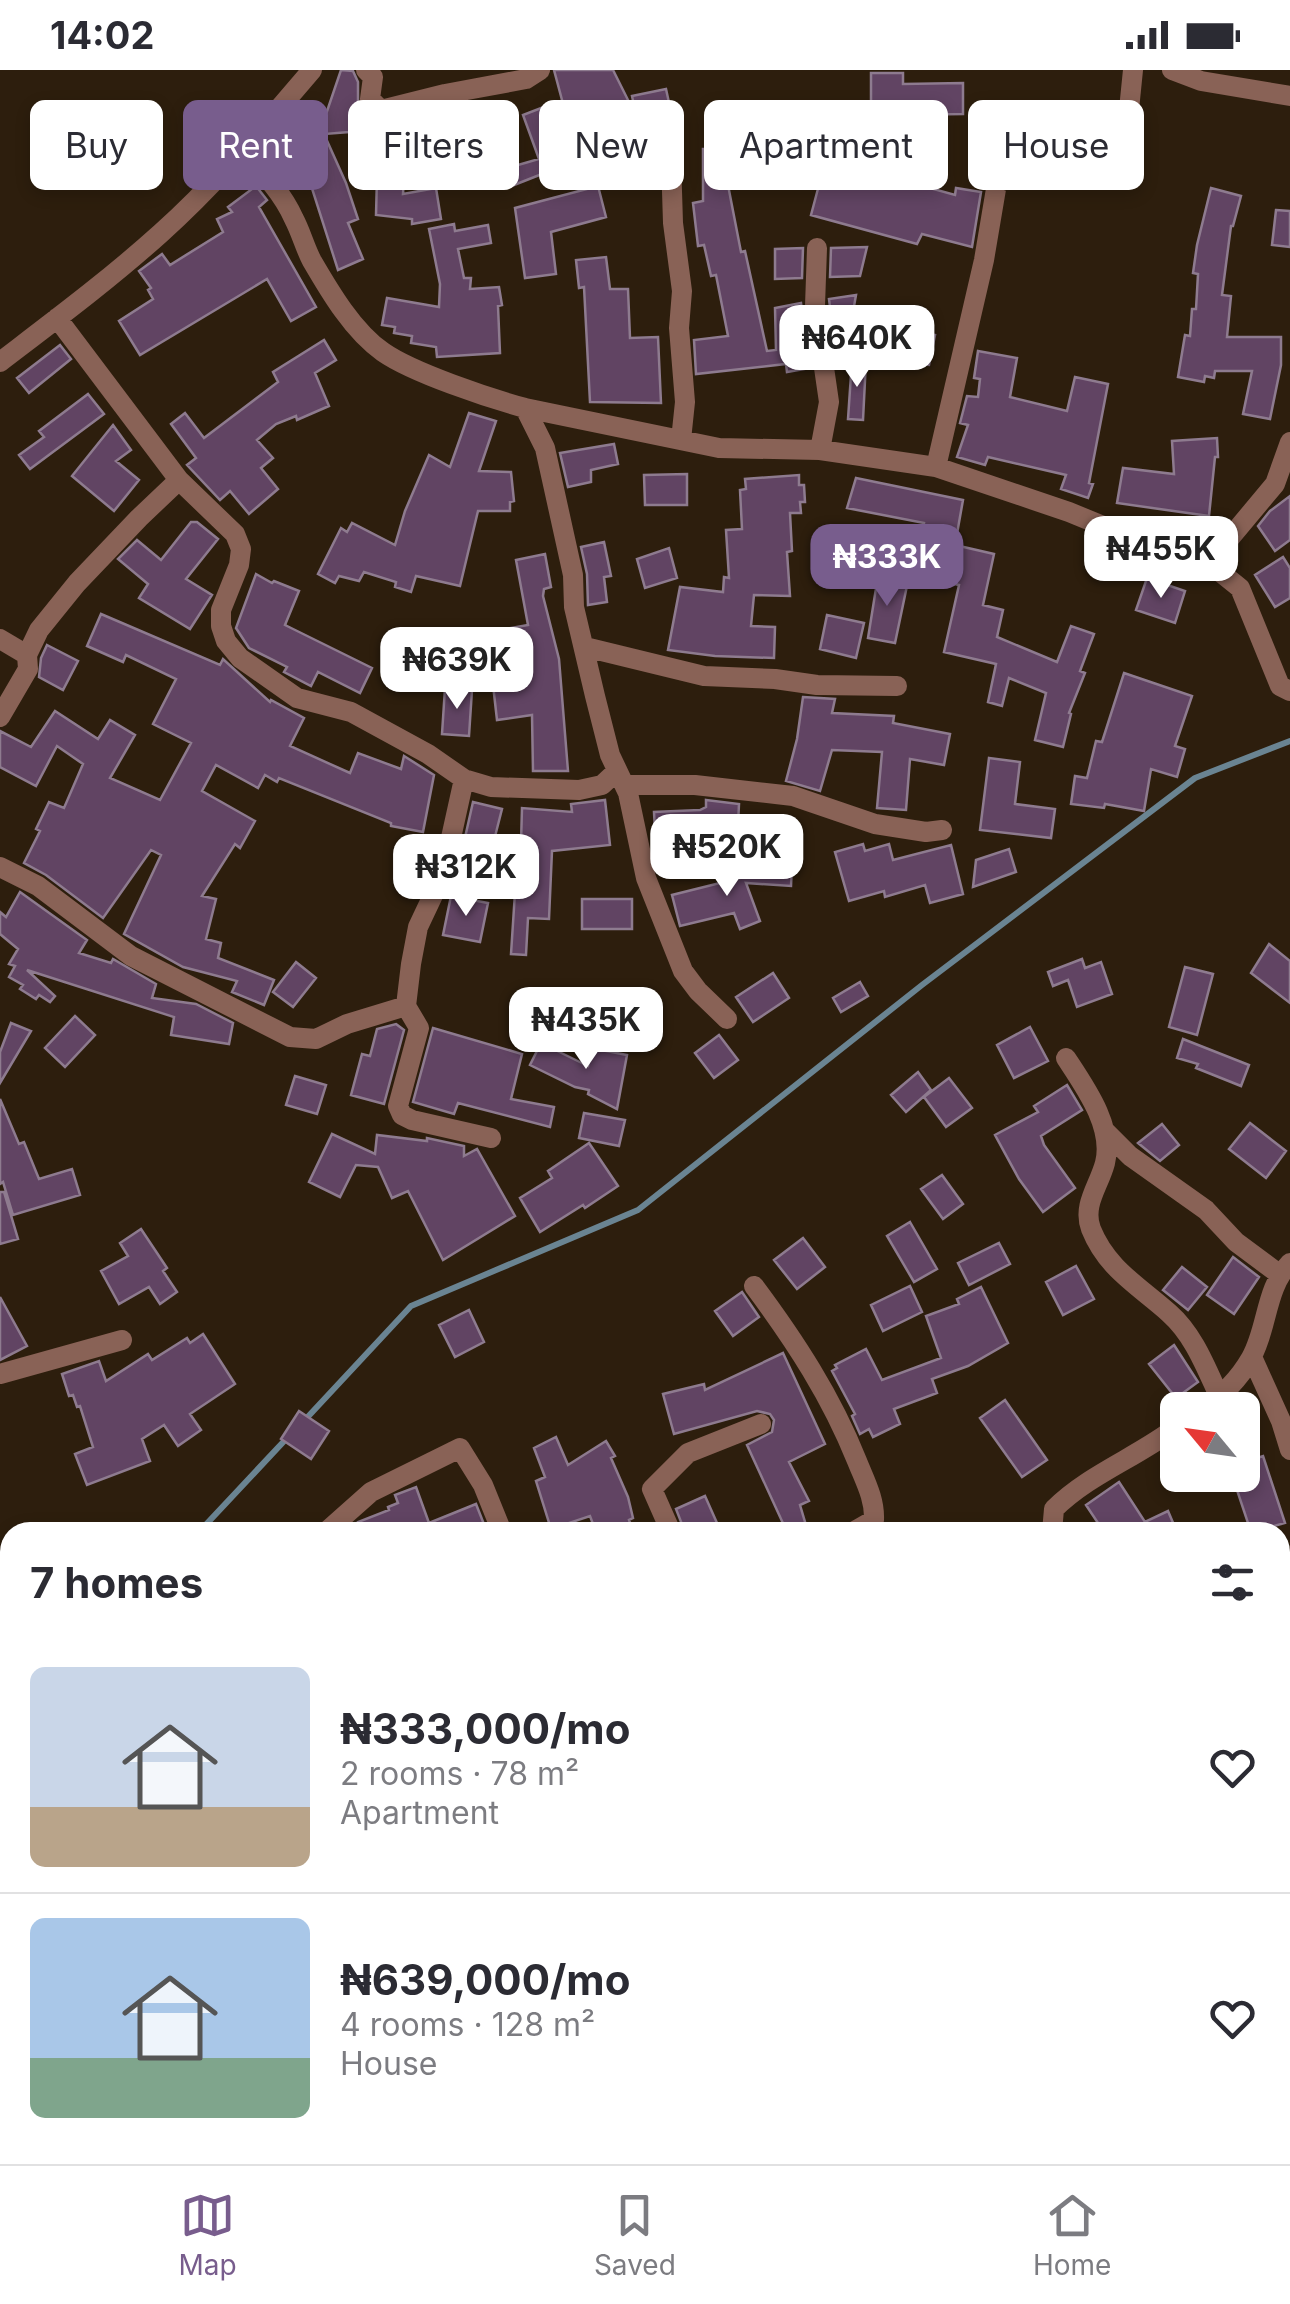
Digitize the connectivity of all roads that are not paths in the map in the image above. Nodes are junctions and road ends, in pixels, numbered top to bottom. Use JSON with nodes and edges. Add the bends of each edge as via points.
{"nodes":[{"id":1,"x":312,"y":70,"type":"edge"},
{"id":2,"x":366,"y":70,"type":"edge"},
{"id":3,"x":540,"y":70,"type":"edge"},
{"id":4,"x":1132,"y":70,"type":"edge"},
{"id":5,"x":1172,"y":70,"type":"edge"},
{"id":6,"x":1290,"y":96,"type":"edge"},
{"id":7,"x":287,"y":100,"type":"edge"},
{"id":8,"x":205,"y":190,"type":"edge"},
{"id":9,"x":278,"y":190,"type":"edge"},
{"id":10,"x":672,"y":190,"type":"edge"},
{"id":11,"x":817,"y":248,"type":"dead end"},
{"id":12,"x":57,"y":318,"type":"junction"},
{"id":13,"x":0,"y":362,"type":"edge"},
{"id":14,"x":526,"y":408,"type":"junction"},
{"id":15,"x":680,"y":440,"type":"junction"},
{"id":16,"x":1290,"y":442,"type":"edge"},
{"id":17,"x":820,"y":450,"type":"junction"},
{"id":18,"x":936,"y":468,"type":"junction"},
{"id":19,"x":179,"y":480,"type":"junction"},
{"id":20,"x":1209,"y":563,"type":"junction"},
{"id":21,"x":0,"y":639,"type":"edge"},
{"id":22,"x":585,"y":647,"type":"junction"},
{"id":23,"x":27,"y":655,"type":"junction"},
{"id":24,"x":897,"y":686,"type":"dead end"},
{"id":25,"x":1290,"y":692,"type":"edge"},
{"id":26,"x":0,"y":717,"type":"edge"},
{"id":27,"x":621,"y":778,"type":"junction"},
{"id":28,"x":464,"y":779,"type":"junction"},
{"id":29,"x":942,"y":830,"type":"dead end"},
{"id":30,"x":0,"y":867,"type":"edge"},
{"id":31,"x":406,"y":1006,"type":"junction"},
{"id":32,"x":727,"y":1018,"type":"dead end"},
{"id":33,"x":1066,"y":1058,"type":"dead end"},
{"id":34,"x":1106,"y":1131,"type":"junction"},
{"id":35,"x":491,"y":1138,"type":"dead end"},
{"id":36,"x":1284,"y":1268,"type":"edge"},
{"id":37,"x":754,"y":1286,"type":"dead end"},
{"id":38,"x":122,"y":1340,"type":"dead end"},
{"id":39,"x":1252,"y":1357,"type":"junction"},
{"id":40,"x":0,"y":1374,"type":"edge"},
{"id":41,"x":1217,"y":1392,"type":"edge"},
{"id":42,"x":1225,"y":1392,"type":"edge"},
{"id":43,"x":761,"y":1424,"type":"dead end"},
{"id":44,"x":1160,"y":1440,"type":"edge"},
{"id":45,"x":1290,"y":1450,"type":"edge"},
{"id":46,"x":338,"y":1522,"type":"edge"},
{"id":47,"x":498,"y":1522,"type":"edge"},
{"id":48,"x":666,"y":1522,"type":"edge"},
{"id":49,"x":870,"y":1522,"type":"edge"},
{"id":50,"x":1053,"y":1522,"type":"edge"}],
"edges":[{"from":1,"to":7,"type":"street"},
{"from":2,"to":3,"type":"street","via":[[373,77],[370,99],[381,110],[526,79]]},
{"from":4,"to":18,"type":"street","via":[[1125,148],[1116,166],[1012,176],[998,184]]},
{"from":5,"to":6,"type":"street"},
{"from":8,"to":12,"type":"street"},
{"from":9,"to":14,"type":"street","via":[[310,257],[362,333],[384,352]]},
{"from":10,"to":15,"type":"street","via":[[682,291]]},
{"from":11,"to":17,"type":"street","via":[[815,306],[829,402]]},
{"from":12,"to":13,"type":"street"},
{"from":12,"to":19,"type":"street"},
{"from":14,"to":15,"type":"street"},
{"from":14,"to":22,"type":"street","via":[[545,448]]},
{"from":15,"to":17,"type":"street","via":[[719,448]]},
{"from":16,"to":20,"type":"street","via":[[1275,484]]},
{"from":17,"to":18,"type":"street"},
{"from":18,"to":20,"type":"street"},
{"from":19,"to":23,"type":"street","via":[[77,583]]},
{"from":19,"to":28,"type":"street","via":[[235,534],[241,549],[221,610],[226,641],[240,658],[297,698],[351,712]]},
{"from":20,"to":25,"type":"street","via":[[1240,588],[1280,686]]},
{"from":21,"to":23,"type":"street"},
{"from":22,"to":24,"type":"street","via":[[704,676]]},
{"from":22,"to":27,"type":"street"},
{"from":23,"to":26,"type":"street","via":[[28,669]]},
{"from":27,"to":28,"type":"street","via":[[579,790],[491,787]]},
{"from":27,"to":29,"type":"street","via":[[793,796],[875,824]]},
{"from":27,"to":32,"type":"street","via":[[671,946],[698,991]]},
{"from":28,"to":31,"type":"street","via":[[443,874],[418,928]]},
{"from":30,"to":31,"type":"street","via":[[38,886],[131,956],[290,1037],[316,1039]]},
{"from":31,"to":35,"type":"street","via":[[419,1028],[398,1106],[402,1115]]},
{"from":33,"to":34,"type":"street"},
{"from":34,"to":36,"type":"street","via":[[1236,1242]]},
{"from":34,"to":41,"type":"street","via":[[1090,1226],[1113,1266],[1196,1346]]},
{"from":36,"to":39,"type":"street"},
{"from":37,"to":49,"type":"street","via":[[802,1350],[842,1424],[875,1505]]},
{"from":38,"to":40,"type":"street"},
{"from":39,"to":42,"type":"street"},
{"from":39,"to":45,"type":"street"},
{"from":43,"to":48,"type":"street","via":[[688,1453],[652,1489]]},
{"from":44,"to":50,"type":"street","via":[[1072,1490],[1054,1509]]},
{"from":46,"to":47,"type":"street","via":[[372,1492],[460,1448]]}]}
